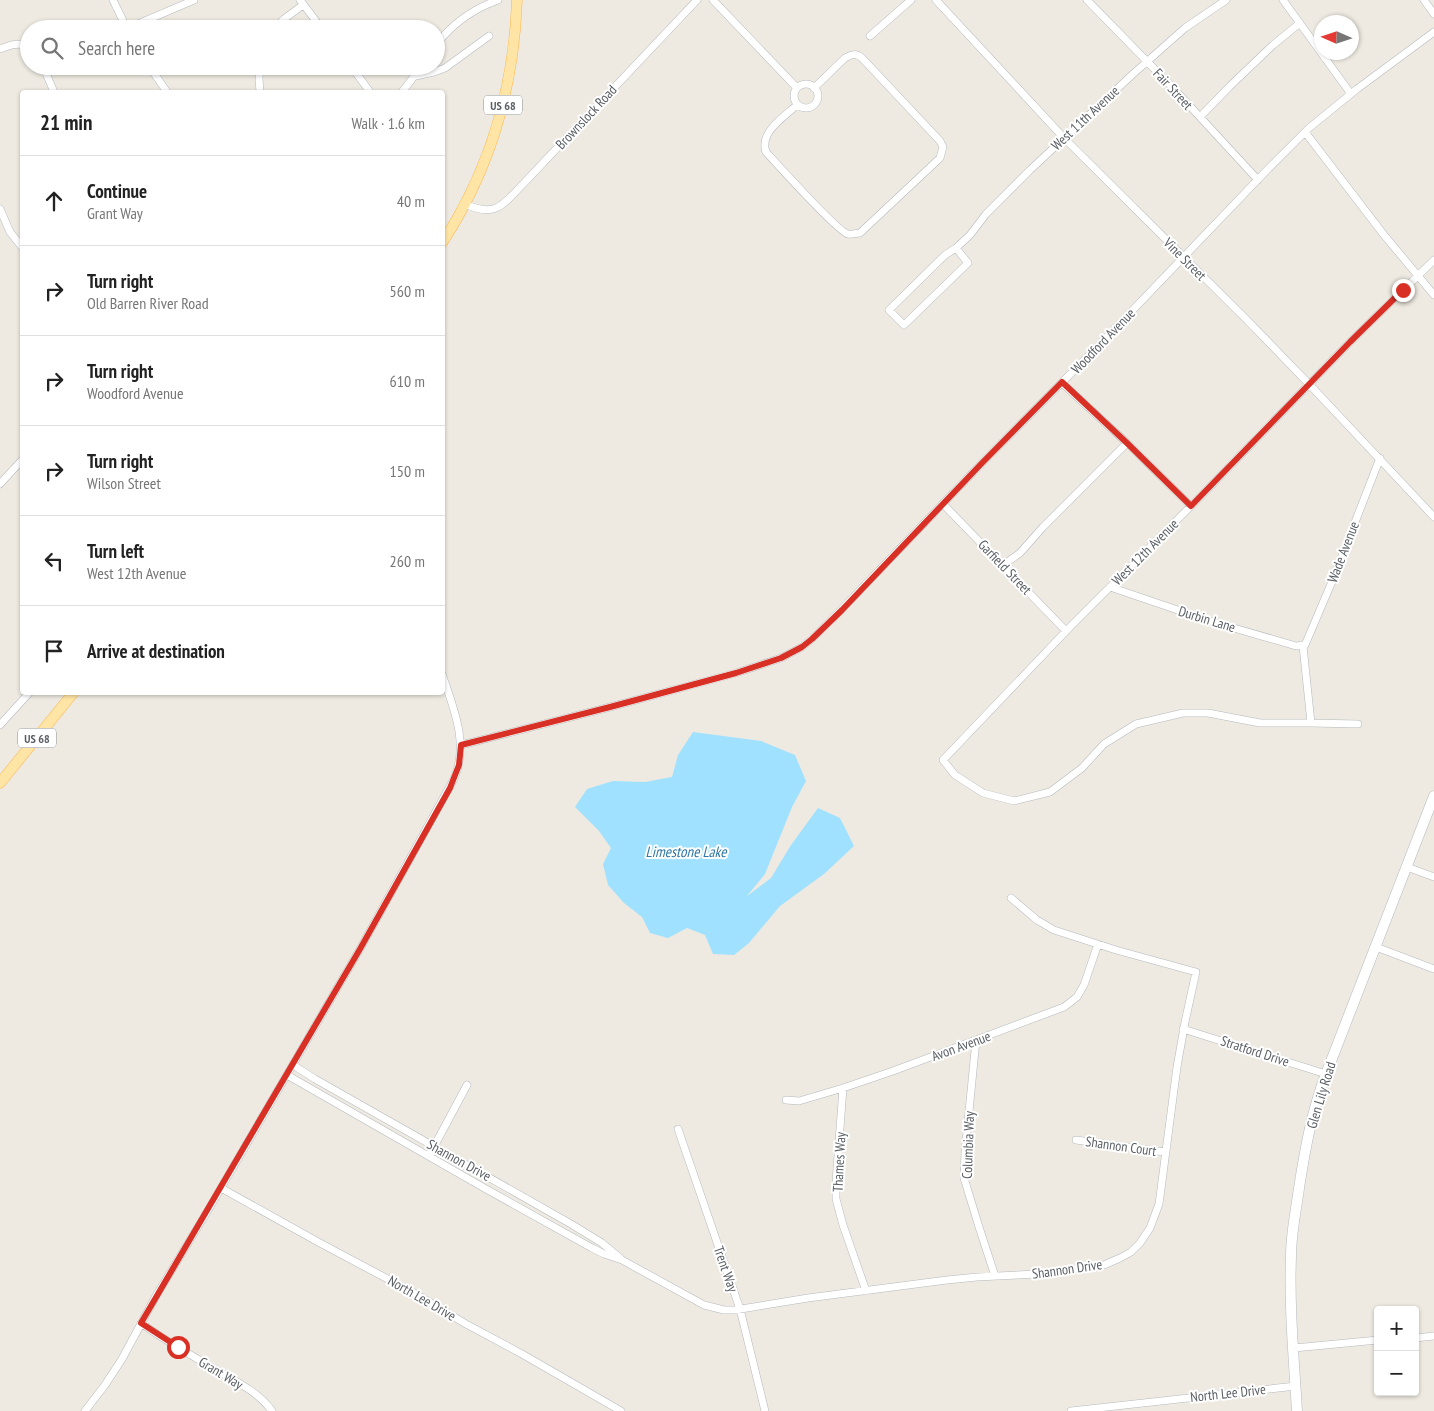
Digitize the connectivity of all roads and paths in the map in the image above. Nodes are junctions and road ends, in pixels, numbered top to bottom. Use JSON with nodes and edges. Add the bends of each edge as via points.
{"nodes":[{"id":1,"x":113,"y":0,"type":"edge"},
{"id":2,"x":194,"y":0,"type":"edge"},
{"id":3,"x":498,"y":0,"type":"edge"},
{"id":4,"x":517,"y":0,"type":"edge"},
{"id":5,"x":697,"y":0,"type":"edge"},
{"id":6,"x":712,"y":0,"type":"edge"},
{"id":7,"x":911,"y":0,"type":"edge"},
{"id":8,"x":936,"y":0,"type":"edge"},
{"id":9,"x":1087,"y":0,"type":"edge"},
{"id":10,"x":1226,"y":0,"type":"edge"},
{"id":11,"x":1283,"y":0,"type":"edge"},
{"id":12,"x":1424,"y":0,"type":"edge"},
{"id":13,"x":301,"y":2,"type":"edge"},
{"id":14,"x":1434,"y":14,"type":"edge"},
{"id":15,"x":122,"y":20,"type":"edge"},
{"id":16,"x":147,"y":20,"type":"edge"},
{"id":17,"x":283,"y":20,"type":"edge"},
{"id":18,"x":315,"y":20,"type":"edge"},
{"id":19,"x":1300,"y":23,"type":"junction"},
{"id":20,"x":1434,"y":32,"type":"edge"},
{"id":21,"x":445,"y":35,"type":"edge"},
{"id":22,"x":489,"y":36,"type":"dead end"},
{"id":23,"x":870,"y":36,"type":"dead end"},
{"id":24,"x":20,"y":44,"type":"edge"},
{"id":25,"x":0,"y":49,"type":"edge"},
{"id":26,"x":1147,"y":61,"type":"junction"},
{"id":27,"x":445,"y":68,"type":"edge"},
{"id":28,"x":47,"y":75,"type":"edge"},
{"id":29,"x":155,"y":75,"type":"edge"},
{"id":30,"x":259,"y":75,"type":"edge"},
{"id":31,"x":358,"y":75,"type":"edge"},
{"id":32,"x":420,"y":75,"type":"edge"},
{"id":33,"x":416,"y":76,"type":"joint"},
{"id":34,"x":797,"y":88,"type":"junction"},
{"id":35,"x":814,"y":88,"type":"junction"},
{"id":36,"x":53,"y":90,"type":"edge"},
{"id":37,"x":166,"y":90,"type":"edge"},
{"id":38,"x":260,"y":90,"type":"edge"},
{"id":39,"x":369,"y":90,"type":"edge"},
{"id":40,"x":404,"y":90,"type":"edge"},
{"id":41,"x":1351,"y":94,"type":"junction"},
{"id":42,"x":797,"y":105,"type":"junction"},
{"id":43,"x":1200,"y":117,"type":"junction"},
{"id":44,"x":1305,"y":132,"type":"junction"},
{"id":45,"x":1064,"y":138,"type":"junction"},
{"id":46,"x":1258,"y":180,"type":"junction"},
{"id":47,"x":465,"y":204,"type":"junction"},
{"id":48,"x":0,"y":209,"type":"edge"},
{"id":49,"x":445,"y":238,"type":"edge"},
{"id":50,"x":20,"y":244,"type":"edge"},
{"id":51,"x":956,"y":248,"type":"junction"},
{"id":52,"x":1184,"y":258,"type":"junction"},
{"id":53,"x":1434,"y":260,"type":"edge"},
{"id":54,"x":1416,"y":276,"type":"junction"},
{"id":55,"x":1434,"y":295,"type":"edge"},
{"id":56,"x":1062,"y":382,"type":"junction"},
{"id":57,"x":1310,"y":384,"type":"junction"},
{"id":58,"x":1127,"y":443,"type":"junction"},
{"id":59,"x":1380,"y":458,"type":"junction"},
{"id":60,"x":20,"y":462,"type":"edge"},
{"id":61,"x":0,"y":484,"type":"edge"},
{"id":62,"x":943,"y":504,"type":"junction"},
{"id":63,"x":1191,"y":506,"type":"junction"},
{"id":64,"x":1434,"y":517,"type":"edge"},
{"id":65,"x":1003,"y":565,"type":"junction"},
{"id":66,"x":1110,"y":587,"type":"junction"},
{"id":67,"x":1066,"y":631,"type":"junction"},
{"id":68,"x":1304,"y":645,"type":"junction"},
{"id":69,"x":445,"y":683,"type":"edge"},
{"id":70,"x":27,"y":695,"type":"edge"},
{"id":71,"x":72,"y":695,"type":"edge"},
{"id":72,"x":1311,"y":723,"type":"junction"},
{"id":73,"x":1358,"y":724,"type":"dead end"},
{"id":74,"x":0,"y":725,"type":"edge"},
{"id":75,"x":461,"y":745,"type":"junction"},
{"id":76,"x":0,"y":783,"type":"edge"},
{"id":77,"x":1434,"y":796,"type":"edge"},
{"id":78,"x":1407,"y":867,"type":"junction"},
{"id":79,"x":1434,"y":877,"type":"edge"},
{"id":80,"x":1012,"y":898,"type":"dead end"},
{"id":81,"x":1098,"y":944,"type":"junction"},
{"id":82,"x":1376,"y":947,"type":"junction"},
{"id":83,"x":1434,"y":969,"type":"edge"},
{"id":84,"x":1183,"y":1029,"type":"junction"},
{"id":85,"x":976,"y":1040,"type":"junction"},
{"id":86,"x":293,"y":1065,"type":"junction"},
{"id":87,"x":287,"y":1074,"type":"junction"},
{"id":88,"x":1326,"y":1074,"type":"junction"},
{"id":89,"x":467,"y":1084,"type":"dead end"},
{"id":90,"x":843,"y":1088,"type":"junction"},
{"id":91,"x":786,"y":1100,"type":"dead end"},
{"id":92,"x":363,"y":1106,"type":"junction"},
{"id":93,"x":358,"y":1116,"type":"junction"},
{"id":94,"x":678,"y":1129,"type":"dead end"},
{"id":95,"x":1076,"y":1140,"type":"dead end"},
{"id":96,"x":434,"y":1146,"type":"junction"},
{"id":97,"x":1166,"y":1152,"type":"junction"},
{"id":98,"x":429,"y":1156,"type":"junction"},
{"id":99,"x":221,"y":1188,"type":"junction"},
{"id":100,"x":532,"y":1202,"type":"junction"},
{"id":101,"x":526,"y":1211,"type":"junction"},
{"id":102,"x":622,"y":1260,"type":"junction"},
{"id":103,"x":995,"y":1276,"type":"junction"},
{"id":104,"x":866,"y":1291,"type":"junction"},
{"id":105,"x":740,"y":1309,"type":"junction"},
{"id":106,"x":141,"y":1323,"type":"junction"},
{"id":107,"x":1434,"y":1336,"type":"edge"},
{"id":108,"x":1419,"y":1338,"type":"edge"},
{"id":109,"x":1374,"y":1340,"type":"edge"},
{"id":110,"x":1294,"y":1348,"type":"junction"},
{"id":111,"x":1296,"y":1386,"type":"junction"},
{"id":112,"x":85,"y":1411,"type":"edge"},
{"id":113,"x":272,"y":1411,"type":"edge"},
{"id":114,"x":621,"y":1411,"type":"edge"},
{"id":115,"x":765,"y":1411,"type":"edge"},
{"id":116,"x":1071,"y":1411,"type":"edge"},
{"id":117,"x":1297,"y":1411,"type":"edge"}],
"edges":[{"from":1,"to":15,"type":"street"},
{"from":2,"to":16,"type":"street"},
{"from":3,"to":21,"type":"street","via":[[472,12]]},
{"from":4,"to":47,"type":"main road","number":"US 68","via":[[512,59],[502,110]]},
{"from":5,"to":47,"type":"street","name":"Brownslock Road","via":[[508,199],[489,211]]},
{"from":6,"to":34,"type":"street"},
{"from":7,"to":23,"type":"street"},
{"from":8,"to":45,"type":"street","name":"Vine Street"},
{"from":9,"to":26,"type":"street","name":"Fair Street"},
{"from":10,"to":26,"type":"street","name":"West 11th Avenue"},
{"from":11,"to":19,"type":"street"},
{"from":12,"to":14,"type":"street"},
{"from":13,"to":17,"type":"street"},
{"from":13,"to":18,"type":"street"},
{"from":19,"to":41,"type":"street"},
{"from":19,"to":43,"type":"street"},
{"from":20,"to":41,"type":"street","name":"Woodford Avenue"},
{"from":22,"to":27,"type":"street"},
{"from":24,"to":25,"type":"street"},
{"from":26,"to":43,"type":"street","name":"Fair Street"},
{"from":26,"to":45,"type":"street","name":"West 11th Avenue"},
{"from":28,"to":36,"type":"street"},
{"from":29,"to":37,"type":"street"},
{"from":30,"to":38,"type":"street"},
{"from":31,"to":39,"type":"street"},
{"from":32,"to":33,"type":"street"},
{"from":33,"to":40,"type":"street"},
{"from":34,"to":35,"type":"street","via":[[806,84]]},
{"from":34,"to":42,"type":"street","via":[[794,97]]},
{"from":35,"to":42,"type":"street","via":[[818,94],[814,105],[808,108]]},
{"from":35,"to":42,"type":"street","via":[[845,58],[858,55],[940,141],[943,147],[940,158],[860,233],[848,234],[766,152],[764,143],[768,131]]},
{"from":41,"to":44,"type":"street","name":"Woodford Avenue"},
{"from":43,"to":46,"type":"street","name":"Fair Street"},
{"from":44,"to":46,"type":"street","name":"Woodford Avenue"},
{"from":44,"to":54,"type":"street"},
{"from":45,"to":51,"type":"street","name":"West 11th Avenue"},
{"from":45,"to":52,"type":"street","name":"Vine Street"},
{"from":46,"to":52,"type":"street","name":"Woodford Avenue"},
{"from":47,"to":49,"type":"main road","number":"US 68"},
{"from":48,"to":50,"type":"street","via":[[10,232]]},
{"from":51,"to":51,"type":"street","name":"West 11th Avenue","via":[[889,310],[904,325],[968,262]]},
{"from":52,"to":56,"type":"street","name":"Woodford Avenue"},
{"from":52,"to":57,"type":"street","name":"Vine Street"},
{"from":53,"to":54,"type":"street","name":"West 12th Avenue"},
{"from":54,"to":55,"type":"street"},
{"from":54,"to":57,"type":"street","name":"West 12th Avenue"},
{"from":56,"to":58,"type":"street"},
{"from":56,"to":62,"type":"street","name":"Woodford Avenue"},
{"from":57,"to":59,"type":"street","name":"Vine Street"},
{"from":57,"to":63,"type":"street","name":"West 12th Avenue"},
{"from":58,"to":63,"type":"street"},
{"from":58,"to":65,"type":"street","via":[[1020,553]]},
{"from":59,"to":64,"type":"street","name":"Vine Street"},
{"from":59,"to":68,"type":"street","name":"Wade Avenue"},
{"from":60,"to":61,"type":"street"},
{"from":62,"to":65,"type":"street","name":"Garfield Street"},
{"from":62,"to":75,"type":"street","name":"Woodford Avenue","via":[[812,639],[791,653],[736,673]]},
{"from":63,"to":66,"type":"street","name":"West 12th Avenue"},
{"from":65,"to":67,"type":"street","name":"Garfield Street"},
{"from":66,"to":67,"type":"street","name":"West 12th Avenue"},
{"from":66,"to":68,"type":"street","name":"Durbin Lane","via":[[1210,621],[1293,645]]},
{"from":67,"to":72,"type":"street","name":"West 12th Avenue","via":[[943,760],[955,775],[983,793],[1014,801],[1050,792],[1082,768],[1104,744],[1136,724],[1183,712],[1208,713],[1260,723]]},
{"from":68,"to":72,"type":"street"},
{"from":69,"to":75,"type":"street"},
{"from":70,"to":74,"type":"street"},
{"from":71,"to":76,"type":"main road","number":"US 68"},
{"from":72,"to":73,"type":"street"},
{"from":75,"to":86,"type":"street","via":[[457,772],[445,797]]},
{"from":77,"to":78,"type":"street","name":"Glen Lily Road"},
{"from":78,"to":79,"type":"street"},
{"from":78,"to":82,"type":"street","name":"Glen Lily Road"},
{"from":80,"to":81,"type":"street","via":[[1045,926]]},
{"from":81,"to":84,"type":"street","name":"Shannon Drive","via":[[1196,972]]},
{"from":81,"to":85,"type":"street","name":"Avon Avenue","via":[[1084,985],[1073,1002]]},
{"from":82,"to":83,"type":"street"},
{"from":82,"to":88,"type":"street","name":"Glen Lily Road"},
{"from":84,"to":88,"type":"street","name":"Stratford Drive"},
{"from":84,"to":97,"type":"street","name":"Shannon Drive"},
{"from":85,"to":90,"type":"street","name":"Avon Avenue"},
{"from":85,"to":103,"type":"street","name":"Columbia Way","via":[[964,1178]]},
{"from":86,"to":87,"type":"street"},
{"from":86,"to":92,"type":"street","name":"Shannon Drive"},
{"from":87,"to":93,"type":"street","name":"Shannon Drive"},
{"from":87,"to":99,"type":"street"},
{"from":88,"to":110,"type":"street","name":"Glen Lily Road","via":[[1308,1134],[1293,1228]]},
{"from":89,"to":96,"type":"street"},
{"from":90,"to":91,"type":"street","name":"Avon Avenue","via":[[799,1101]]},
{"from":90,"to":104,"type":"street","name":"Thames Way","via":[[836,1199]]},
{"from":92,"to":93,"type":"street"},
{"from":92,"to":96,"type":"street","name":"Shannon Drive"},
{"from":93,"to":98,"type":"street","name":"Shannon Drive"},
{"from":94,"to":105,"type":"street","name":"Trent Way"},
{"from":95,"to":97,"type":"street","name":"Shannon Court"},
{"from":96,"to":98,"type":"street"},
{"from":96,"to":100,"type":"street","name":"Shannon Drive"},
{"from":97,"to":103,"type":"street","name":"Shannon Drive","via":[[1156,1216],[1148,1233],[1131,1252],[1115,1261],[1092,1267]]},
{"from":98,"to":101,"type":"street","name":"Shannon Drive"},
{"from":99,"to":106,"type":"street"},
{"from":99,"to":114,"type":"street","name":"North Lee Drive","via":[[414,1292]]},
{"from":100,"to":101,"type":"street"},
{"from":100,"to":102,"type":"street","name":"Shannon Drive","via":[[598,1240]]},
{"from":101,"to":102,"type":"street","name":"Shannon Drive","via":[[592,1248]]},
{"from":102,"to":105,"type":"street","name":"Shannon Drive","via":[[704,1305],[724,1310]]},
{"from":103,"to":104,"type":"street","name":"Shannon Drive"},
{"from":104,"to":105,"type":"street","name":"Shannon Drive"},
{"from":105,"to":115,"type":"street","name":"Trent Way"},
{"from":106,"to":112,"type":"street","via":[[115,1372]]},
{"from":106,"to":113,"type":"street","name":"Grant Way","via":[[243,1386]]},
{"from":107,"to":108,"type":"street"},
{"from":109,"to":110,"type":"street"},
{"from":110,"to":111,"type":"street","name":"Glen Lily Road"},
{"from":111,"to":116,"type":"street","name":"North Lee Drive"},
{"from":111,"to":117,"type":"street","name":"Glen Lily Road"}]}
